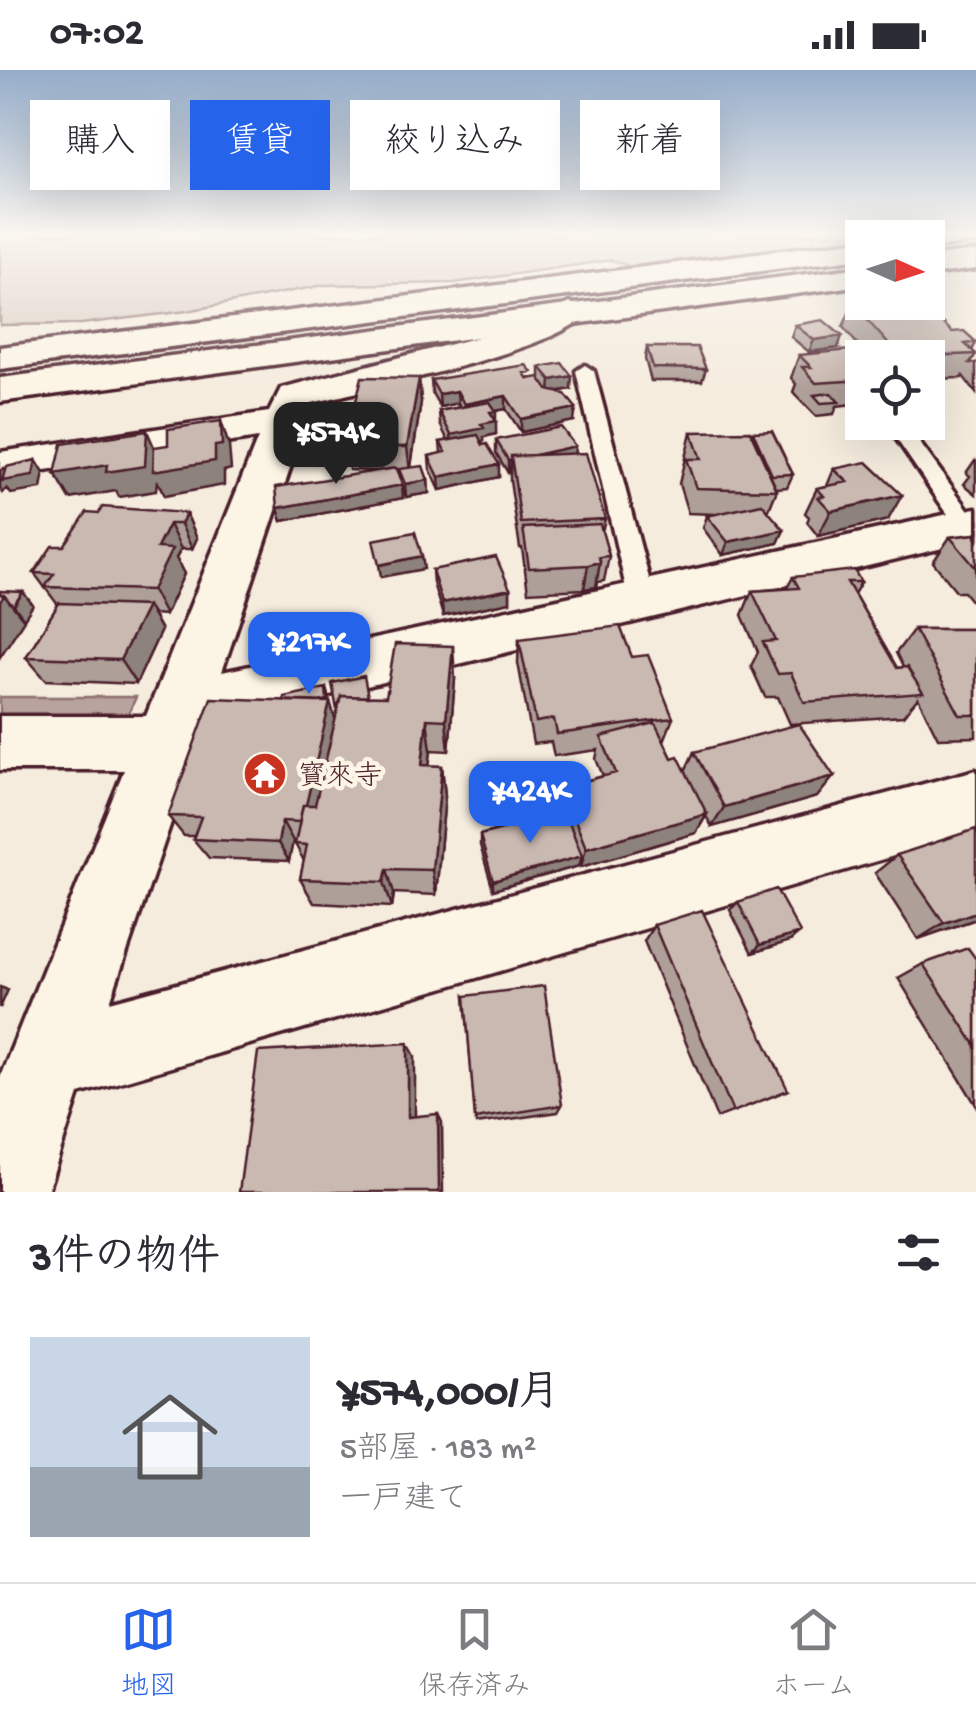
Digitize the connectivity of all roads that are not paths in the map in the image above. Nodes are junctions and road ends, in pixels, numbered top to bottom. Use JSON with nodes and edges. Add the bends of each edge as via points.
{"nodes":[{"id":1,"x":561,"y":286,"type":"edge"},
{"id":2,"x":778,"y":286,"type":"edge"},
{"id":3,"x":570,"y":312,"type":"junction"},
{"id":4,"x":0,"y":358,"type":"edge"},
{"id":5,"x":584,"y":371,"type":"dead end"},
{"id":6,"x":0,"y":390,"type":"edge"},
{"id":7,"x":286,"y":422,"type":"junction"},
{"id":8,"x":908,"y":440,"type":"edge"},
{"id":9,"x":0,"y":465,"type":"edge"},
{"id":10,"x":972,"y":525,"type":"edge"},
{"id":11,"x":642,"y":601,"type":"junction"},
{"id":12,"x":173,"y":725,"type":"junction"},
{"id":13,"x":0,"y":743,"type":"edge"},
{"id":14,"x":976,"y":800,"type":"edge"},
{"id":15,"x":49,"y":1061,"type":"junction"},
{"id":16,"x":0,"y":1192,"type":"edge"}],
"edges":[{"from":1,"to":4,"type":"street"},
{"from":2,"to":3,"type":"street"},
{"from":3,"to":6,"type":"street"},
{"from":3,"to":7,"type":"street","via":[[532,333],[296,396]]},
{"from":5,"to":11,"type":"lane"},
{"from":7,"to":9,"type":"street"},
{"from":7,"to":12,"type":"street"},
{"from":8,"to":10,"type":"lane"},
{"from":10,"to":11,"type":"street"},
{"from":11,"to":12,"type":"street"},
{"from":12,"to":13,"type":"street"},
{"from":12,"to":15,"type":"street"},
{"from":14,"to":15,"type":"street"},
{"from":15,"to":16,"type":"street"}]}
